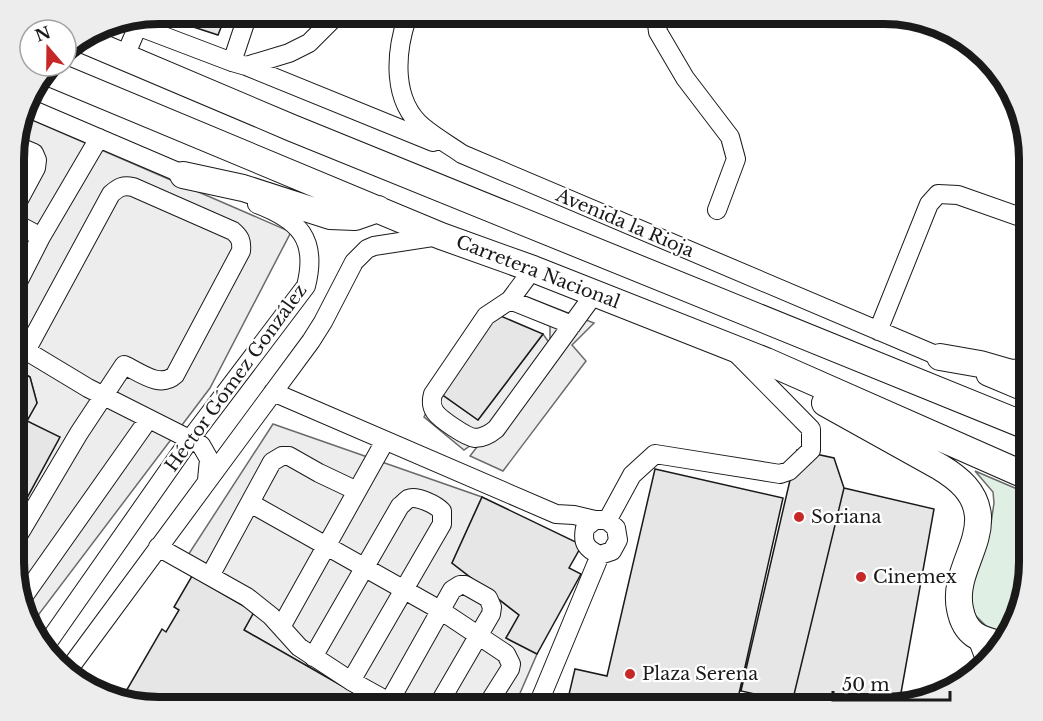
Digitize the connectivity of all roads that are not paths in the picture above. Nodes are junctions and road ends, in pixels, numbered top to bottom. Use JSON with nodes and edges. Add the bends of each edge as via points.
{"nodes":[{"id":1,"x":245,"y":24,"type":"edge"},
{"id":2,"x":328,"y":24,"type":"edge"},
{"id":3,"x":405,"y":24,"type":"edge"},
{"id":4,"x":657,"y":24,"type":"edge"},
{"id":5,"x":140,"y":25,"type":"edge"},
{"id":6,"x":133,"y":27,"type":"edge"},
{"id":7,"x":90,"y":42,"type":"edge"},
{"id":8,"x":125,"y":56,"type":"junction"},
{"id":9,"x":239,"y":64,"type":"junction"},
{"id":10,"x":62,"y":78,"type":"edge"},
{"id":11,"x":33,"y":110,"type":"edge"},
{"id":12,"x":99,"y":138,"type":"junction"},
{"id":13,"x":25,"y":149,"type":"edge"},
{"id":14,"x":462,"y":154,"type":"junction"},
{"id":15,"x":183,"y":175,"type":"junction"},
{"id":16,"x":24,"y":190,"type":"edge"},
{"id":17,"x":378,"y":209,"type":"junction"},
{"id":18,"x":717,"y":210,"type":"dead end"},
{"id":19,"x":1019,"y":216,"type":"edge"},
{"id":20,"x":24,"y":228,"type":"edge"},
{"id":21,"x":441,"y":236,"type":"junction"},
{"id":22,"x":42,"y":237,"type":"junction"},
{"id":23,"x":533,"y":269,"type":"junction"},
{"id":24,"x":24,"y":271,"type":"edge"},
{"id":25,"x":595,"y":293,"type":"junction"},
{"id":26,"x":510,"y":300,"type":"junction"},
{"id":27,"x":572,"y":325,"type":"junction"},
{"id":28,"x":878,"y":331,"type":"junction"},
{"id":29,"x":24,"y":342,"type":"edge"},
{"id":30,"x":730,"y":347,"type":"junction"},
{"id":31,"x":24,"y":349,"type":"edge"},
{"id":32,"x":940,"y":357,"type":"junction"},
{"id":33,"x":766,"y":361,"type":"junction"},
{"id":34,"x":1019,"y":373,"type":"edge"},
{"id":35,"x":1019,"y":390,"type":"edge"},
{"id":36,"x":273,"y":392,"type":"junction"},
{"id":37,"x":104,"y":396,"type":"junction"},
{"id":38,"x":148,"y":420,"type":"junction"},
{"id":39,"x":1019,"y":423,"type":"edge"},
{"id":40,"x":191,"y":438,"type":"junction"},
{"id":41,"x":385,"y":441,"type":"junction"},
{"id":42,"x":1019,"y":473,"type":"edge"},
{"id":43,"x":207,"y":480,"type":"junction"},
{"id":44,"x":357,"y":491,"type":"junction"},
{"id":45,"x":250,"y":502,"type":"junction"},
{"id":46,"x":556,"y":514,"type":"junction"},
{"id":47,"x":601,"y":520,"type":"junction"},
{"id":48,"x":24,"y":526,"type":"edge"},
{"id":49,"x":583,"y":540,"type":"junction"},
{"id":50,"x":327,"y":546,"type":"junction"},
{"id":51,"x":158,"y":547,"type":"junction"},
{"id":52,"x":600,"y":555,"type":"junction"},
{"id":53,"x":365,"y":568,"type":"junction"},
{"id":54,"x":210,"y":576,"type":"junction"},
{"id":55,"x":404,"y":590,"type":"junction"},
{"id":56,"x":27,"y":591,"type":"edge"},
{"id":57,"x":440,"y":610,"type":"junction"},
{"id":58,"x":281,"y":627,"type":"junction"},
{"id":59,"x":478,"y":635,"type":"junction"},
{"id":60,"x":49,"y":640,"type":"edge"},
{"id":61,"x":982,"y":650,"type":"edge"},
{"id":62,"x":313,"y":657,"type":"junction"},
{"id":63,"x":72,"y":665,"type":"edge"},
{"id":64,"x":351,"y":681,"type":"junction"},
{"id":65,"x":379,"y":697,"type":"edge"},
{"id":66,"x":397,"y":697,"type":"edge"},
{"id":67,"x":443,"y":697,"type":"edge"},
{"id":68,"x":492,"y":697,"type":"edge"},
{"id":69,"x":541,"y":697,"type":"edge"}],
"edges":[{"from":1,"to":9,"type":"street"},
{"from":2,"to":9,"type":"street","via":[[309,43],[289,53]]},
{"from":3,"to":14,"type":"street","name":"Avenida la Rioja","via":[[401,37],[400,90],[410,112],[423,127]]},
{"from":4,"to":18,"type":"street","via":[[685,78],[730,137],[736,159]]},
{"from":5,"to":9,"type":"street"},
{"from":6,"to":8,"type":"street"},
{"from":7,"to":8,"type":"highway"},
{"from":8,"to":39,"type":"highway","via":[[292,128]]},
{"from":9,"to":14,"type":"street"},
{"from":10,"to":17,"type":"highway","name":"Carretera Nacional"},
{"from":11,"to":12,"type":"street","name":"Héctor Gómez González"},
{"from":12,"to":15,"type":"street","name":"Héctor Gómez González"},
{"from":12,"to":22,"type":"street"},
{"from":13,"to":16,"type":"street","via":[[34,153],[37,160]]},
{"from":14,"to":28,"type":"street","name":"Avenida la Rioja"},
{"from":15,"to":17,"type":"highway","via":[[243,188],[330,216],[355,217]]},
{"from":15,"to":40,"type":"street","name":"Héctor Gómez González","via":[[277,212],[300,230],[310,256],[306,286]]},
{"from":17,"to":21,"type":"highway","name":"Carretera Nacional"},
{"from":19,"to":28,"type":"street","via":[[958,195],[938,194],[929,204]]},
{"from":20,"to":22,"type":"street"},
{"from":21,"to":23,"type":"highway","name":"Carretera Nacional"},
{"from":21,"to":36,"type":"street","name":"Héctor Gómez González","via":[[374,246],[360,254],[323,322]]},
{"from":22,"to":24,"type":"street"},
{"from":23,"to":25,"type":"highway","name":"Carretera Nacional"},
{"from":23,"to":26,"type":"street"},
{"from":25,"to":27,"type":"street"},
{"from":25,"to":30,"type":"highway","name":"Carretera Nacional"},
{"from":26,"to":27,"type":"street"},
{"from":26,"to":27,"type":"street","via":[[486,316],[431,399],[439,417],[468,436],[483,436],[496,429]]},
{"from":28,"to":32,"type":"street","name":"Avenida la Rioja"},
{"from":29,"to":37,"type":"street","via":[[118,188],[133,186],[238,235],[241,251],[175,375],[159,382],[124,364]]},
{"from":30,"to":33,"type":"highway","name":"Carretera Nacional"},
{"from":30,"to":47,"type":"street","via":[[811,429],[811,450],[789,471],[780,474],[655,454],[632,475]]},
{"from":31,"to":37,"type":"street"},
{"from":32,"to":34,"type":"highway"},
{"from":32,"to":35,"type":"street","name":"Avenida la Rioja"},
{"from":33,"to":42,"type":"highway","name":"Carretera Nacional"},
{"from":33,"to":61,"type":"highway","via":[[817,398],[958,478],[967,489],[978,516],[977,530],[958,586],[958,601],[962,618]]},
{"from":36,"to":41,"type":"street"},
{"from":36,"to":43,"type":"street","name":"Héctor Gómez González"},
{"from":37,"to":38,"type":"street"},
{"from":37,"to":48,"type":"street"},
{"from":38,"to":40,"type":"street"},
{"from":38,"to":56,"type":"street"},
{"from":40,"to":43,"type":"street","via":[[201,445],[209,459]]},
{"from":40,"to":60,"type":"street","name":"Héctor Gómez González"},
{"from":41,"to":44,"type":"street"},
{"from":41,"to":46,"type":"street"},
{"from":43,"to":51,"type":"street","name":"Héctor Gómez González"},
{"from":44,"to":45,"type":"street","via":[[282,456],[272,462]]},
{"from":44,"to":50,"type":"street"},
{"from":45,"to":50,"type":"street"},
{"from":45,"to":54,"type":"street"},
{"from":46,"to":47,"type":"street"},
{"from":46,"to":49,"type":"street"},
{"from":47,"to":49,"type":"street","via":[[585,528]]},
{"from":47,"to":52,"type":"street","via":[[616,528],[618,540],[612,551]]},
{"from":49,"to":52,"type":"street","via":[[589,550]]},
{"from":50,"to":53,"type":"street"},
{"from":50,"to":58,"type":"street"},
{"from":51,"to":54,"type":"street"},
{"from":51,"to":63,"type":"street","name":"Héctor Gómez González"},
{"from":52,"to":69,"type":"street"},
{"from":53,"to":55,"type":"street"},
{"from":53,"to":55,"type":"street","via":[[405,501],[415,498],[439,507],[444,517],[442,524]]},
{"from":53,"to":62,"type":"street"},
{"from":54,"to":58,"type":"street","via":[[259,606]]},
{"from":55,"to":57,"type":"street"},
{"from":55,"to":64,"type":"street"},
{"from":57,"to":59,"type":"street"},
{"from":57,"to":59,"type":"street","via":[[452,590],[460,585],[488,598],[491,614]]},
{"from":57,"to":66,"type":"street"},
{"from":58,"to":62,"type":"street"},
{"from":59,"to":67,"type":"street"},
{"from":59,"to":68,"type":"street","via":[[506,654],[511,664]]},
{"from":62,"to":64,"type":"street"},
{"from":64,"to":65,"type":"street"}]}
